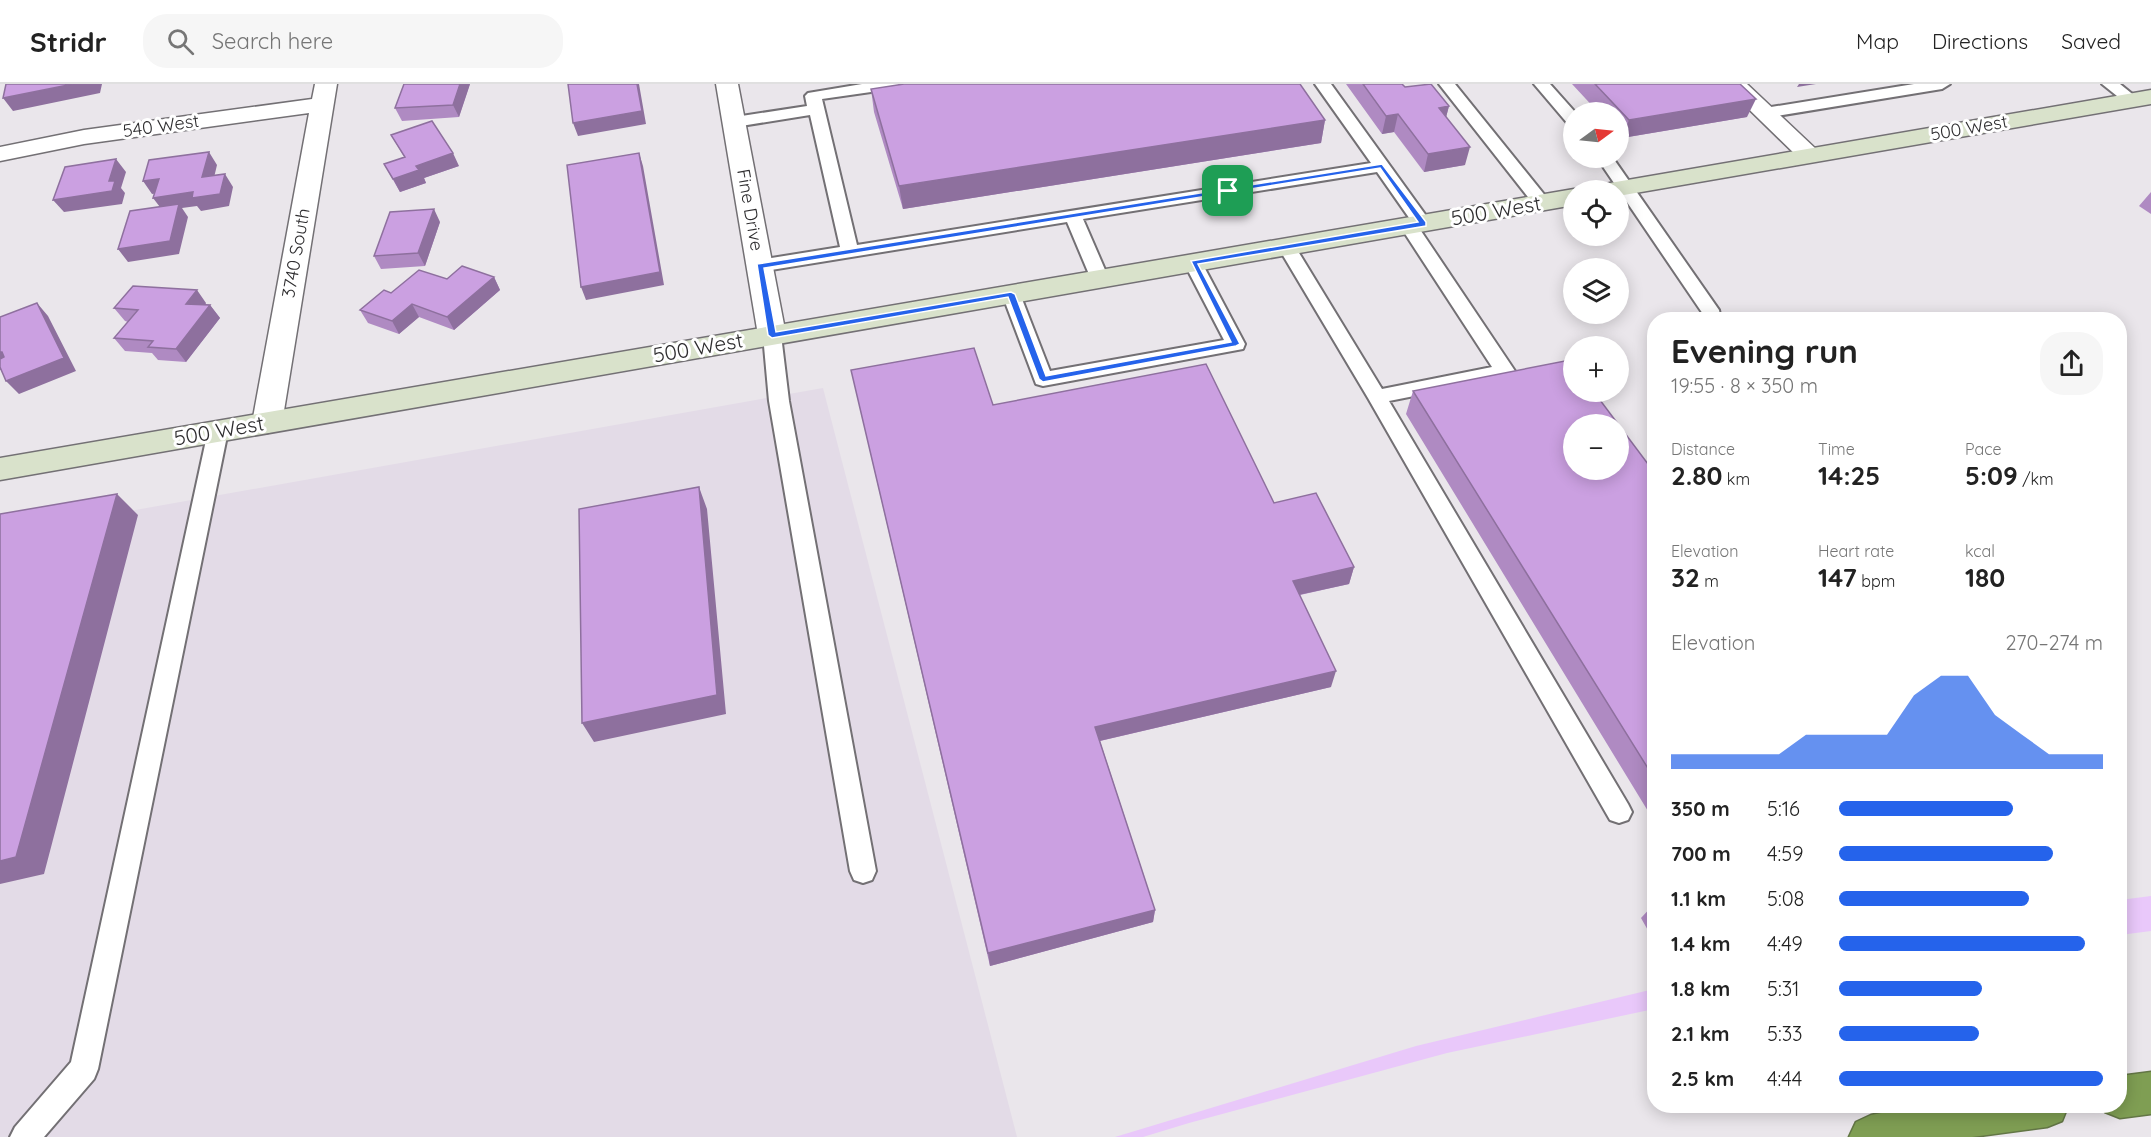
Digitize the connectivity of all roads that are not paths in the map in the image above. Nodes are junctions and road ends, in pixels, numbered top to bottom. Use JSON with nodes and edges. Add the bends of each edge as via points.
{"nodes":[{"id":1,"x":727,"y":84,"type":"edge"},
{"id":2,"x":892,"y":84,"type":"edge"},
{"id":3,"x":1323,"y":84,"type":"edge"},
{"id":4,"x":1447,"y":84,"type":"edge"},
{"id":5,"x":1542,"y":84,"type":"edge"},
{"id":6,"x":1734,"y":84,"type":"edge"},
{"id":7,"x":1942,"y":84,"type":"edge"},
{"id":8,"x":2110,"y":84,"type":"edge"},
{"id":9,"x":324,"y":94,"type":"edge"},
{"id":10,"x":2142,"y":99,"type":"edge"},
{"id":11,"x":1563,"y":108,"type":"edge"},
{"id":12,"x":815,"y":109,"type":"junction"},
{"id":13,"x":1765,"y":113,"type":"junction"},
{"id":14,"x":735,"y":122,"type":"junction"},
{"id":15,"x":0,"y":154,"type":"edge"},
{"id":16,"x":1809,"y":155,"type":"junction"},
{"id":17,"x":1382,"y":166,"type":"junction"},
{"id":18,"x":1629,"y":187,"type":"edge"},
{"id":19,"x":1563,"y":199,"type":"edge"},
{"id":20,"x":1541,"y":202,"type":"junction"},
{"id":21,"x":1629,"y":204,"type":"edge"},
{"id":22,"x":1073,"y":217,"type":"junction"},
{"id":23,"x":1416,"y":225,"type":"junction"},
{"id":24,"x":1287,"y":247,"type":"junction"},
{"id":25,"x":849,"y":251,"type":"junction"},
{"id":26,"x":1193,"y":263,"type":"junction"},
{"id":27,"x":759,"y":266,"type":"junction"},
{"id":28,"x":1100,"y":279,"type":"junction"},
{"id":29,"x":1011,"y":294,"type":"junction"},
{"id":30,"x":1710,"y":312,"type":"edge"},
{"id":31,"x":772,"y":335,"type":"junction"},
{"id":32,"x":1377,"y":397,"type":"junction"},
{"id":33,"x":267,"y":423,"type":"junction"},
{"id":34,"x":218,"y":431,"type":"junction"},
{"id":35,"x":0,"y":469,"type":"edge"},
{"id":36,"x":1619,"y":812,"type":"dead end"},
{"id":37,"x":863,"y":870,"type":"dead end"},
{"id":38,"x":2151,"y":1093,"type":"edge"},
{"id":39,"x":2127,"y":1096,"type":"edge"},
{"id":40,"x":1984,"y":1113,"type":"edge"},
{"id":41,"x":25,"y":1137,"type":"edge"},
{"id":42,"x":1871,"y":1137,"type":"edge"}],
"edges":[{"from":1,"to":14,"type":"street","name":"Fine Drive"},
{"from":2,"to":12,"type":"lane","via":[[813,96]]},
{"from":3,"to":17,"type":"lane"},
{"from":4,"to":20,"type":"lane"},
{"from":5,"to":11,"type":"lane"},
{"from":6,"to":13,"type":"street"},
{"from":7,"to":13,"type":"lane"},
{"from":8,"to":10,"type":"lane"},
{"from":9,"to":15,"type":"street","name":"540 West"},
{"from":9,"to":33,"type":"street","name":"3740 South"},
{"from":10,"to":16,"type":"main road","name":"500 West"},
{"from":12,"to":14,"type":"lane"},
{"from":12,"to":25,"type":"lane"},
{"from":13,"to":16,"type":"street"},
{"from":14,"to":27,"type":"street","name":"Fine Drive"},
{"from":16,"to":18,"type":"main road","name":"500 West"},
{"from":17,"to":22,"type":"lane"},
{"from":17,"to":23,"type":"lane"},
{"from":19,"to":20,"type":"main road","name":"500 West"},
{"from":20,"to":23,"type":"main road","name":"500 West"},
{"from":21,"to":30,"type":"lane"},
{"from":22,"to":25,"type":"lane"},
{"from":22,"to":28,"type":"lane"},
{"from":23,"to":24,"type":"main road","name":"500 West"},
{"from":23,"to":32,"type":"lane","via":[[1506,371]]},
{"from":24,"to":26,"type":"main road","name":"500 West"},
{"from":24,"to":32,"type":"lane"},
{"from":25,"to":27,"type":"lane"},
{"from":26,"to":28,"type":"main road","name":"500 West"},
{"from":26,"to":29,"type":"lane","via":[[1236,344],[1043,379]]},
{"from":27,"to":31,"type":"street","name":"Fine Drive"},
{"from":28,"to":29,"type":"main road","name":"500 West"},
{"from":29,"to":31,"type":"main road","name":"500 West"},
{"from":31,"to":33,"type":"main road","name":"500 West"},
{"from":31,"to":37,"type":"lane","via":[[779,401]]},
{"from":32,"to":36,"type":"lane"},
{"from":33,"to":34,"type":"main road","name":"500 West"},
{"from":34,"to":35,"type":"main road","name":"500 West"},
{"from":34,"to":41,"type":"lane","via":[[84,1069]]},
{"from":38,"to":39,"type":"highway"},
{"from":40,"to":42,"type":"highway"}]}
